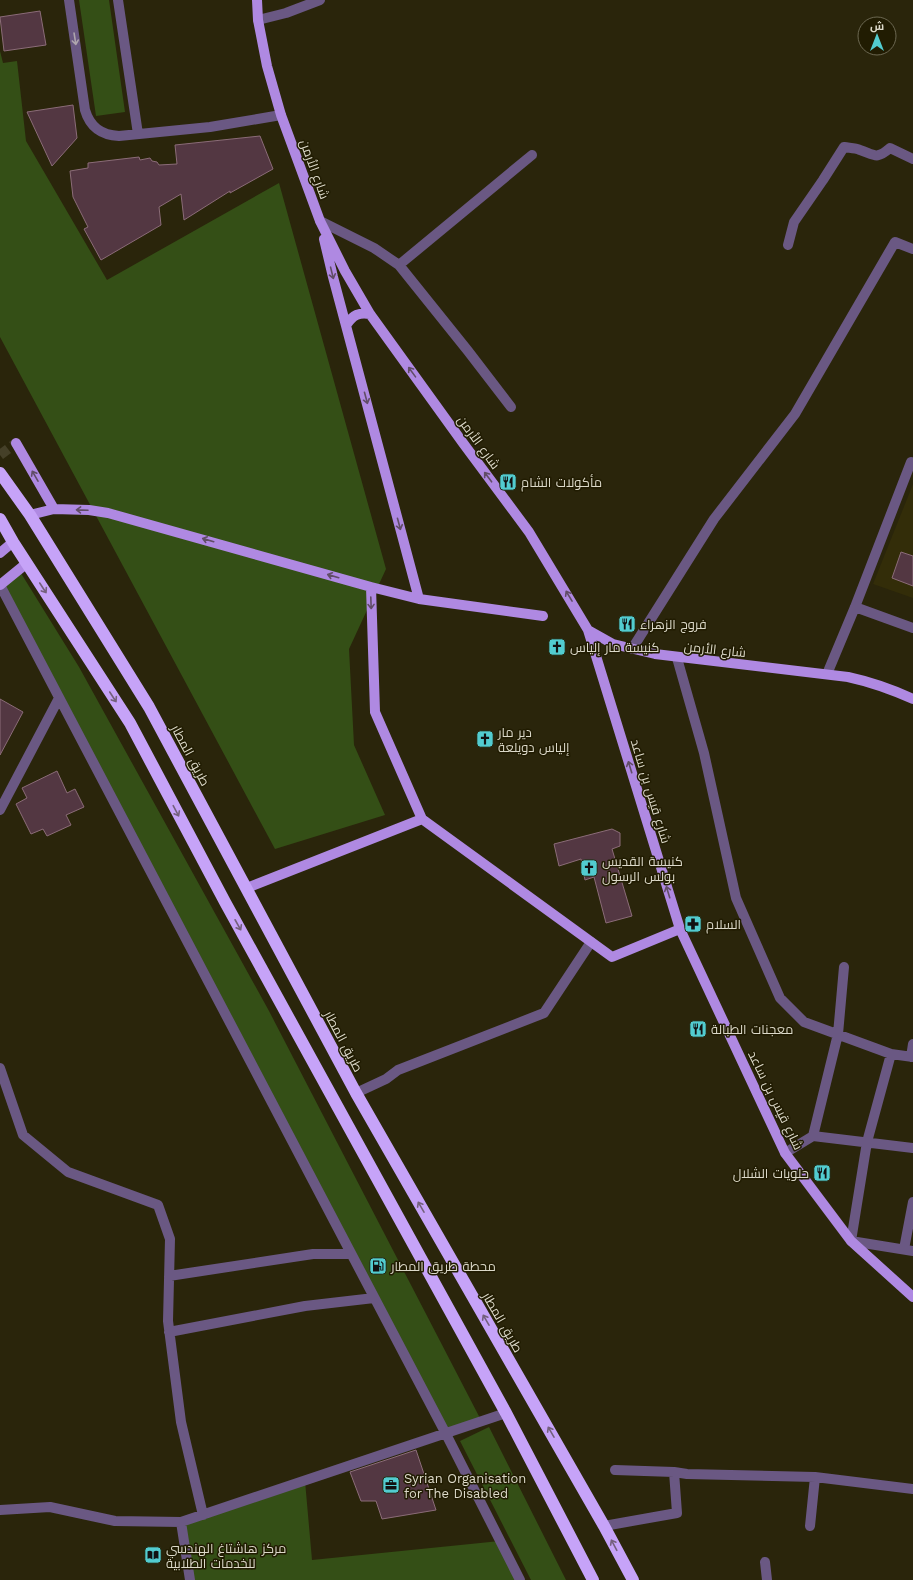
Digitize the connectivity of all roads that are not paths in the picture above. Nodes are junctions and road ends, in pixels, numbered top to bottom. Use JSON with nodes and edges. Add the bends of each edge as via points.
{"nodes":[{"id":1,"x":69,"y":0,"type":"edge"},
{"id":2,"x":118,"y":0,"type":"edge"},
{"id":3,"x":257,"y":0,"type":"edge"},
{"id":4,"x":320,"y":0,"type":"edge"},
{"id":5,"x":258,"y":20,"type":"junction"},
{"id":6,"x":281,"y":115,"type":"junction"},
{"id":7,"x":138,"y":134,"type":"junction"},
{"id":8,"x":532,"y":155,"type":"dead end"},
{"id":9,"x":913,"y":159,"type":"edge"},
{"id":10,"x":320,"y":221,"type":"junction"},
{"id":11,"x":788,"y":245,"type":"dead end"},
{"id":12,"x":913,"y":249,"type":"edge"},
{"id":13,"x":399,"y":265,"type":"junction"},
{"id":14,"x":370,"y":314,"type":"junction"},
{"id":15,"x":347,"y":324,"type":"junction"},
{"id":16,"x":511,"y":407,"type":"dead end"},
{"id":17,"x":16,"y":443,"type":"dead end"},
{"id":18,"x":913,"y":462,"type":"edge"},
{"id":19,"x":0,"y":473,"type":"edge"},
{"id":20,"x":54,"y":509,"type":"junction"},
{"id":21,"x":30,"y":515,"type":"junction"},
{"id":22,"x":0,"y":519,"type":"edge"},
{"id":23,"x":14,"y":542,"type":"junction"},
{"id":24,"x":0,"y":553,"type":"edge"},
{"id":25,"x":27,"y":563,"type":"junction"},
{"id":26,"x":0,"y":585,"type":"edge"},
{"id":27,"x":371,"y":586,"type":"junction"},
{"id":28,"x":419,"y":599,"type":"junction"},
{"id":29,"x":855,"y":607,"type":"junction"},
{"id":30,"x":543,"y":616,"type":"dead end"},
{"id":31,"x":913,"y":628,"type":"edge"},
{"id":32,"x":588,"y":630,"type":"junction"},
{"id":33,"x":632,"y":649,"type":"junction"},
{"id":34,"x":677,"y":658,"type":"junction"},
{"id":35,"x":826,"y":674,"type":"junction"},
{"id":36,"x":59,"y":698,"type":"junction"},
{"id":37,"x":913,"y":699,"type":"edge"},
{"id":38,"x":0,"y":810,"type":"edge"},
{"id":39,"x":422,"y":819,"type":"junction"},
{"id":40,"x":247,"y":888,"type":"junction"},
{"id":41,"x":680,"y":929,"type":"junction"},
{"id":42,"x":591,"y":942,"type":"junction"},
{"id":43,"x":844,"y":967,"type":"dead end"},
{"id":44,"x":838,"y":1034,"type":"junction"},
{"id":45,"x":913,"y":1044,"type":"edge"},
{"id":46,"x":891,"y":1054,"type":"junction"},
{"id":47,"x":912,"y":1057,"type":"edge"},
{"id":48,"x":0,"y":1068,"type":"edge"},
{"id":49,"x":356,"y":1094,"type":"junction"},
{"id":50,"x":813,"y":1136,"type":"junction"},
{"id":51,"x":867,"y":1142,"type":"junction"},
{"id":52,"x":913,"y":1148,"type":"edge"},
{"id":53,"x":784,"y":1153,"type":"junction"},
{"id":54,"x":913,"y":1202,"type":"edge"},
{"id":55,"x":852,"y":1241,"type":"junction"},
{"id":56,"x":909,"y":1250,"type":"edge"},
{"id":57,"x":351,"y":1254,"type":"junction"},
{"id":58,"x":169,"y":1276,"type":"junction"},
{"id":59,"x":913,"y":1297,"type":"edge"},
{"id":60,"x":374,"y":1298,"type":"junction"},
{"id":61,"x":169,"y":1332,"type":"junction"},
{"id":62,"x":506,"y":1413,"type":"junction"},
{"id":63,"x":446,"y":1434,"type":"junction"},
{"id":64,"x":615,"y":1470,"type":"dead end"},
{"id":65,"x":674,"y":1472,"type":"junction"},
{"id":66,"x":815,"y":1477,"type":"junction"},
{"id":67,"x":913,"y":1489,"type":"edge"},
{"id":68,"x":0,"y":1510,"type":"edge"},
{"id":69,"x":203,"y":1515,"type":"junction"},
{"id":70,"x":182,"y":1522,"type":"junction"},
{"id":71,"x":604,"y":1526,"type":"junction"},
{"id":72,"x":810,"y":1526,"type":"dead end"},
{"id":73,"x":765,"y":1562,"type":"dead end"},
{"id":74,"x":190,"y":1580,"type":"edge"},
{"id":75,"x":520,"y":1580,"type":"edge"},
{"id":76,"x":593,"y":1580,"type":"edge"},
{"id":77,"x":632,"y":1580,"type":"edge"},
{"id":78,"x":767,"y":1580,"type":"edge"}],
"edges":[{"from":1,"to":7,"type":"street","one_way":true,"via":[[88,119],[93,126],[109,136]]},
{"from":2,"to":7,"type":"street"},
{"from":3,"to":5,"type":"main road","name":"شارع الأرمن"},
{"from":4,"to":5,"type":"street"},
{"from":5,"to":6,"type":"main road","name":"شارع الأرمن","via":[[267,66]]},
{"from":6,"to":7,"type":"street","via":[[210,127]]},
{"from":6,"to":10,"type":"main road","name":"شارع الأرمن"},
{"from":8,"to":13,"type":"street"},
{"from":9,"to":11,"type":"street","via":[[890,148],[880,156],[874,156],[859,149],[844,147],[794,222]]},
{"from":10,"to":13,"type":"street","via":[[374,248]]},
{"from":10,"to":14,"type":"main road","name":"شارع الأرمن"},
{"from":10,"to":15,"type":"main road","one_way":true},
{"from":12,"to":33,"type":"street","via":[[895,242],[795,414],[714,519]]},
{"from":13,"to":16,"type":"street"},
{"from":14,"to":15,"type":"main road","via":[[356,314]]},
{"from":32,"to":14,"type":"main road","name":"شارع الأرمن","one_way":true,"via":[[529,532]]},
{"from":15,"to":28,"type":"main road","one_way":true},
{"from":20,"to":17,"type":"main road","one_way":true},
{"from":18,"to":29,"type":"street"},
{"from":19,"to":21,"type":"highway","name":"طريق المطار"},
{"from":20,"to":21,"type":"main road"},
{"from":27,"to":20,"type":"main road","one_way":true,"via":[[130,518],[89,510]]},
{"from":21,"to":40,"type":"highway","name":"طريق المطار","via":[[149,707]]},
{"from":22,"to":23,"type":"highway"},
{"from":23,"to":24,"type":"main road"},
{"from":23,"to":25,"type":"highway"},
{"from":25,"to":26,"type":"main road"},
{"from":25,"to":62,"type":"highway","one_way":true,"via":[[130,723],[225,902]]},
{"from":26,"to":36,"type":"street"},
{"from":27,"to":28,"type":"main road"},
{"from":27,"to":39,"type":"main road","one_way":true,"via":[[375,712]]},
{"from":28,"to":30,"type":"main road"},
{"from":29,"to":31,"type":"street"},
{"from":29,"to":35,"type":"street"},
{"from":32,"to":33,"type":"main road","name":"شارع الأرمن","via":[[612,644]]},
{"from":41,"to":32,"type":"main road","name":"شارع قيس بن ساعد","one_way":true},
{"from":33,"to":34,"type":"main road","name":"شارع الأرمن"},
{"from":34,"to":35,"type":"main road","name":"شارع الأرمن"},
{"from":34,"to":44,"type":"street","via":[[704,753],[736,898],[780,998],[804,1022]]},
{"from":35,"to":37,"type":"main road","name":"شارع الأرمن","via":[[891,688]]},
{"from":36,"to":38,"type":"street"},
{"from":36,"to":57,"type":"street"},
{"from":39,"to":40,"type":"main road"},
{"from":39,"to":42,"type":"main road"},
{"from":40,"to":49,"type":"highway","name":"طريق المطار"},
{"from":41,"to":42,"type":"main road","via":[[612,957]]},
{"from":41,"to":53,"type":"main road","name":"شارع قيس بن ساعد"},
{"from":42,"to":49,"type":"street","via":[[544,1013],[398,1070]]},
{"from":43,"to":44,"type":"street"},
{"from":44,"to":46,"type":"street"},
{"from":44,"to":50,"type":"street"},
{"from":45,"to":47,"type":"street"},
{"from":46,"to":47,"type":"street"},
{"from":46,"to":51,"type":"street"},
{"from":48,"to":58,"type":"street","via":[[23,1134],[68,1172],[158,1205],[170,1239]]},
{"from":71,"to":49,"type":"highway","name":"طريق المطار","one_way":true},
{"from":50,"to":51,"type":"street"},
{"from":50,"to":53,"type":"street"},
{"from":51,"to":52,"type":"street"},
{"from":51,"to":55,"type":"street"},
{"from":53,"to":55,"type":"main road","name":"شارع قيس بن ساعد"},
{"from":54,"to":56,"type":"street"},
{"from":55,"to":56,"type":"street"},
{"from":55,"to":59,"type":"main road","name":"شارع قيس بن ساعد"},
{"from":57,"to":58,"type":"street","via":[[313,1254]]},
{"from":57,"to":60,"type":"street"},
{"from":58,"to":61,"type":"street"},
{"from":60,"to":61,"type":"street","via":[[305,1306]]},
{"from":60,"to":63,"type":"street"},
{"from":61,"to":69,"type":"street","via":[[181,1422]]},
{"from":62,"to":63,"type":"street"},
{"from":62,"to":76,"type":"highway"},
{"from":63,"to":69,"type":"street"},
{"from":63,"to":75,"type":"street"},
{"from":64,"to":65,"type":"street"},
{"from":65,"to":66,"type":"street"},
{"from":65,"to":71,"type":"street","via":[[677,1513]]},
{"from":66,"to":67,"type":"street"},
{"from":66,"to":72,"type":"street"},
{"from":68,"to":70,"type":"street","via":[[50,1507],[115,1521]]},
{"from":69,"to":70,"type":"street"},
{"from":70,"to":74,"type":"street"},
{"from":77,"to":71,"type":"highway","name":"طريق المطار","one_way":true},
{"from":73,"to":78,"type":"street"}]}
